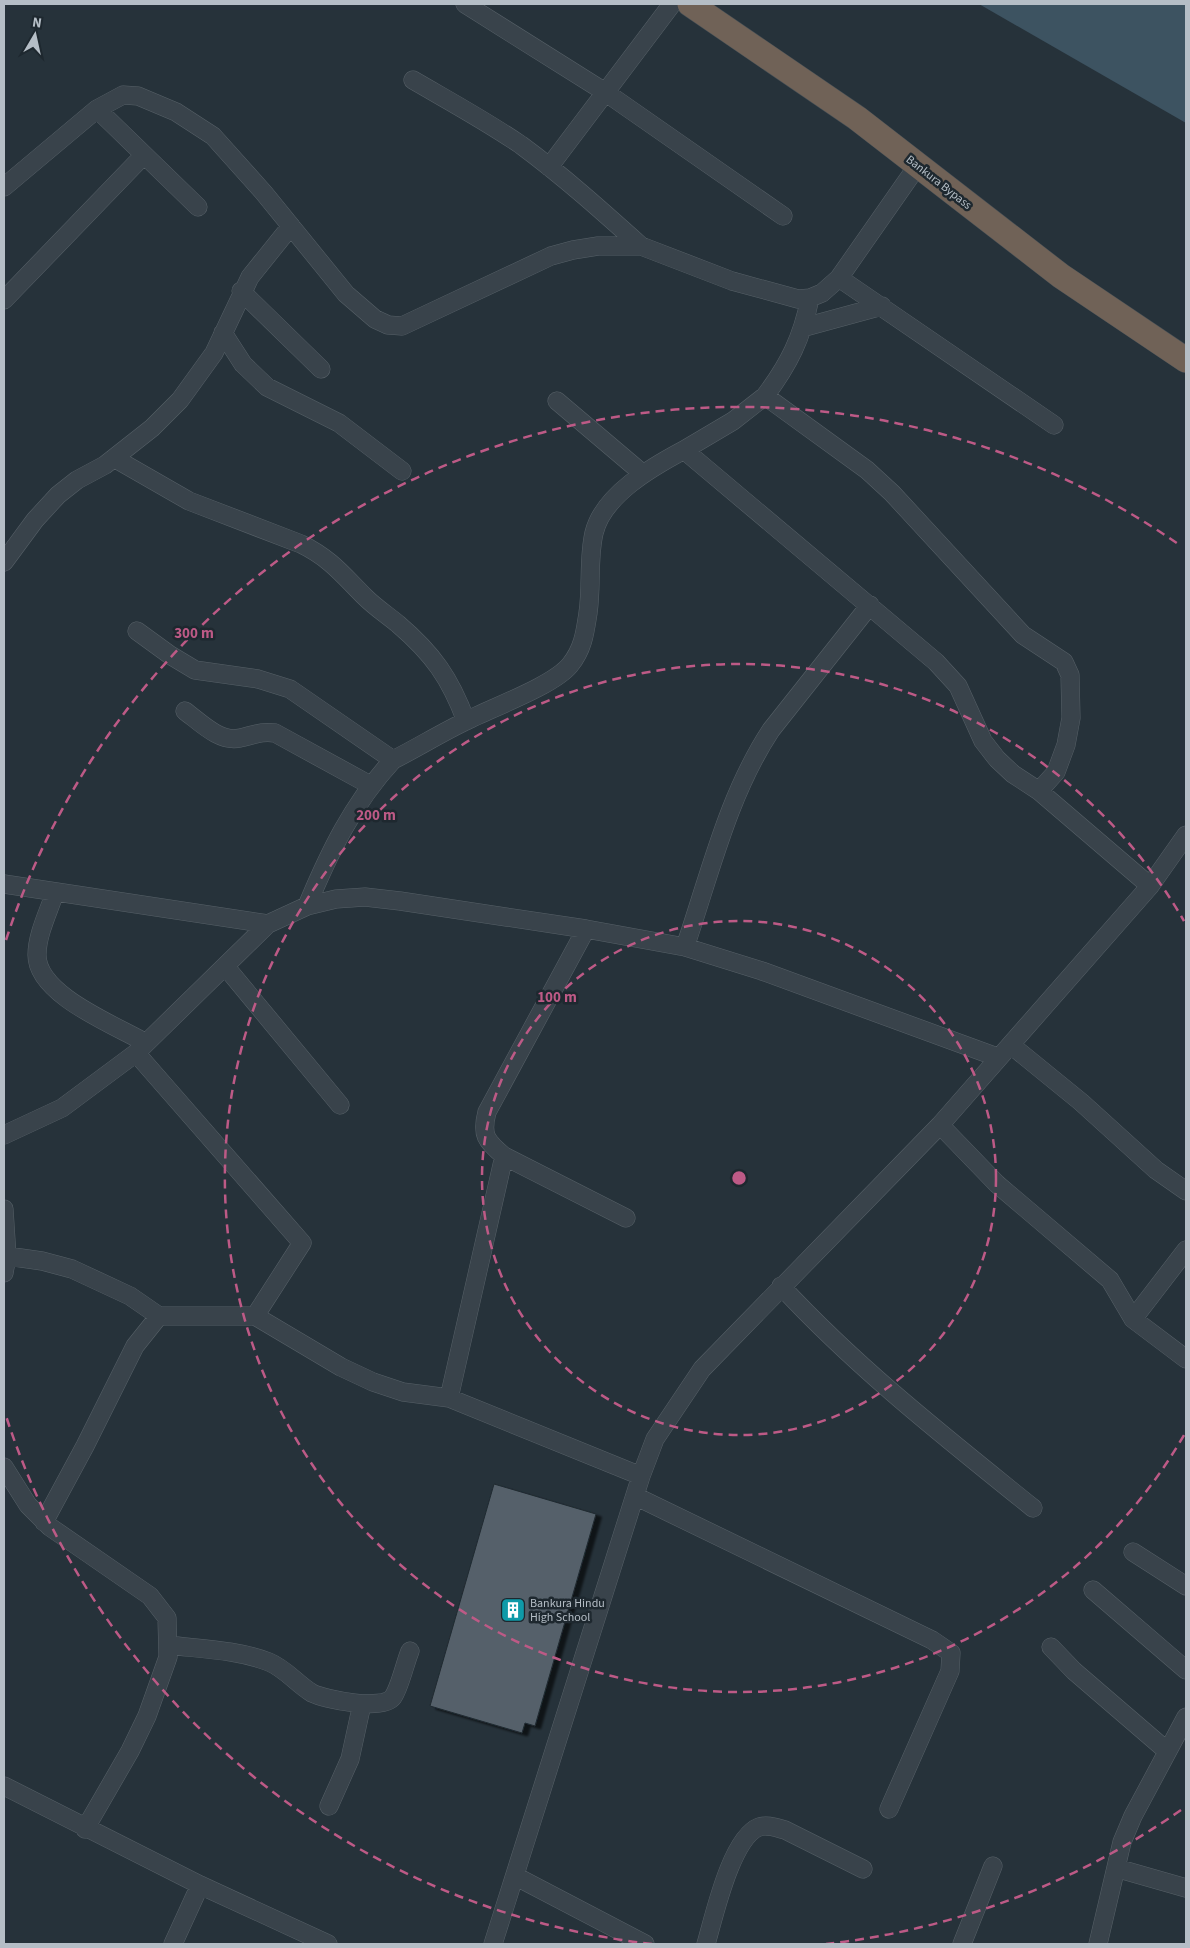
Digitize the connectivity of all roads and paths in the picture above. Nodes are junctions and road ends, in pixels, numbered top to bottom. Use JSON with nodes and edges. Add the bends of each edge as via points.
{"nodes":[{"id":1,"x":466,"y":4,"type":"edge"},
{"id":2,"x":672,"y":4,"type":"edge"},
{"id":3,"x":690,"y":4,"type":"edge"},
{"id":4,"x":413,"y":80,"type":"dead end"},
{"id":5,"x":605,"y":92,"type":"junction"},
{"id":6,"x":97,"y":109,"type":"junction"},
{"id":7,"x":143,"y":156,"type":"junction"},
{"id":8,"x":918,"y":165,"type":"junction"},
{"id":9,"x":549,"y":167,"type":"junction"},
{"id":10,"x":4,"y":188,"type":"edge"},
{"id":11,"x":198,"y":207,"type":"dead end"},
{"id":12,"x":783,"y":216,"type":"dead end"},
{"id":13,"x":291,"y":226,"type":"junction"},
{"id":14,"x":640,"y":246,"type":"junction"},
{"id":15,"x":839,"y":278,"type":"junction"},
{"id":16,"x":242,"y":292,"type":"junction"},
{"id":17,"x":810,"y":298,"type":"junction"},
{"id":18,"x":4,"y":300,"type":"edge"},
{"id":19,"x":882,"y":306,"type":"junction"},
{"id":20,"x":804,"y":327,"type":"junction"},
{"id":21,"x":223,"y":333,"type":"junction"},
{"id":22,"x":1186,"y":360,"type":"edge"},
{"id":23,"x":320,"y":369,"type":"dead end"},
{"id":24,"x":765,"y":396,"type":"junction"},
{"id":25,"x":557,"y":400,"type":"dead end"},
{"id":26,"x":1054,"y":425,"type":"dead end"},
{"id":27,"x":684,"y":450,"type":"junction"},
{"id":28,"x":114,"y":458,"type":"junction"},
{"id":29,"x":402,"y":471,"type":"dead end"},
{"id":30,"x":642,"y":473,"type":"junction"},
{"id":31,"x":4,"y":562,"type":"edge"},
{"id":32,"x":870,"y":605,"type":"junction"},
{"id":33,"x":137,"y":631,"type":"dead end"},
{"id":34,"x":185,"y":711,"type":"dead end"},
{"id":35,"x":466,"y":720,"type":"junction"},
{"id":36,"x":392,"y":760,"type":"junction"},
{"id":37,"x":370,"y":784,"type":"junction"},
{"id":38,"x":1039,"y":791,"type":"junction"},
{"id":39,"x":1186,"y":836,"type":"edge"},
{"id":40,"x":4,"y":884,"type":"edge"},
{"id":41,"x":1150,"y":886,"type":"junction"},
{"id":42,"x":55,"y":892,"type":"junction"},
{"id":43,"x":307,"y":906,"type":"junction"},
{"id":44,"x":268,"y":924,"type":"junction"},
{"id":45,"x":586,"y":929,"type":"junction"},
{"id":46,"x":685,"y":947,"type":"junction"},
{"id":47,"x":225,"y":966,"type":"junction"},
{"id":48,"x":1011,"y":1045,"type":"junction"},
{"id":49,"x":141,"y":1048,"type":"junction"},
{"id":50,"x":997,"y":1057,"type":"junction"},
{"id":51,"x":340,"y":1105,"type":"dead end"},
{"id":52,"x":940,"y":1125,"type":"junction"},
{"id":53,"x":4,"y":1135,"type":"edge"},
{"id":54,"x":504,"y":1156,"type":"junction"},
{"id":55,"x":1186,"y":1191,"type":"edge"},
{"id":56,"x":4,"y":1210,"type":"edge"},
{"id":57,"x":626,"y":1218,"type":"dead end"},
{"id":58,"x":1186,"y":1250,"type":"edge"},
{"id":59,"x":5,"y":1265,"type":"edge"},
{"id":60,"x":781,"y":1286,"type":"junction"},
{"id":61,"x":159,"y":1316,"type":"junction"},
{"id":62,"x":255,"y":1316,"type":"junction"},
{"id":63,"x":1133,"y":1319,"type":"junction"},
{"id":64,"x":1186,"y":1358,"type":"edge"},
{"id":65,"x":449,"y":1398,"type":"junction"},
{"id":66,"x":4,"y":1467,"type":"edge"},
{"id":67,"x":642,"y":1476,"type":"junction"},
{"id":68,"x":635,"y":1496,"type":"junction"},
{"id":69,"x":1033,"y":1508,"type":"dead end"},
{"id":70,"x":44,"y":1522,"type":"junction"},
{"id":71,"x":1133,"y":1552,"type":"dead end"},
{"id":72,"x":1186,"y":1586,"type":"edge"},
{"id":73,"x":1093,"y":1590,"type":"dead end"},
{"id":74,"x":168,"y":1645,"type":"junction"},
{"id":75,"x":1051,"y":1646,"type":"dead end"},
{"id":76,"x":410,"y":1651,"type":"dead end"},
{"id":77,"x":1186,"y":1670,"type":"edge"},
{"id":78,"x":362,"y":1704,"type":"junction"},
{"id":79,"x":1186,"y":1717,"type":"edge"},
{"id":80,"x":1167,"y":1751,"type":"junction"},
{"id":81,"x":4,"y":1786,"type":"edge"},
{"id":82,"x":329,"y":1806,"type":"dead end"},
{"id":83,"x":889,"y":1809,"type":"dead end"},
{"id":84,"x":85,"y":1828,"type":"junction"},
{"id":85,"x":993,"y":1866,"type":"dead end"},
{"id":86,"x":1116,"y":1868,"type":"junction"},
{"id":87,"x":863,"y":1869,"type":"dead end"},
{"id":88,"x":515,"y":1876,"type":"junction"},
{"id":89,"x":200,"y":1885,"type":"junction"},
{"id":90,"x":1186,"y":1888,"type":"edge"},
{"id":91,"x":173,"y":1944,"type":"edge"},
{"id":92,"x":328,"y":1944,"type":"edge"},
{"id":93,"x":493,"y":1944,"type":"edge"},
{"id":94,"x":645,"y":1944,"type":"edge"},
{"id":95,"x":706,"y":1944,"type":"edge"},
{"id":96,"x":962,"y":1944,"type":"edge"},
{"id":97,"x":1098,"y":1944,"type":"edge"}],
"edges":[{"from":1,"to":5,"type":"street"},
{"from":2,"to":5,"type":"street"},
{"from":3,"to":8,"type":"highway","name":"Bankura Bypass","via":[[857,118]]},
{"from":4,"to":9,"type":"street","via":[[474,115]]},
{"from":5,"to":9,"type":"street"},
{"from":5,"to":12,"type":"street"},
{"from":6,"to":7,"type":"street"},
{"from":6,"to":10,"type":"street"},
{"from":6,"to":13,"type":"street","via":[[123,95],[138,96],[176,112],[212,136]]},
{"from":7,"to":11,"type":"street"},
{"from":7,"to":18,"type":"street"},
{"from":8,"to":15,"type":"street"},
{"from":8,"to":22,"type":"highway","name":"Bankura Bypass","via":[[1061,276]]},
{"from":9,"to":14,"type":"street"},
{"from":13,"to":14,"type":"street","via":[[346,294],[375,319],[388,325],[402,326],[552,256],[598,246]]},
{"from":13,"to":16,"type":"street","via":[[250,277]]},
{"from":14,"to":17,"type":"street","via":[[732,281],[798,299]]},
{"from":15,"to":17,"type":"street","via":[[822,293]]},
{"from":15,"to":19,"type":"street"},
{"from":16,"to":21,"type":"street"},
{"from":16,"to":23,"type":"street"},
{"from":17,"to":20,"type":"street"},
{"from":19,"to":20,"type":"street"},
{"from":19,"to":26,"type":"street"},
{"from":20,"to":24,"type":"street","via":[[785,370]]},
{"from":21,"to":28,"type":"street","via":[[214,353],[180,400],[152,428]]},
{"from":21,"to":29,"type":"street","via":[[243,364],[267,388],[339,423]]},
{"from":24,"to":27,"type":"street","via":[[734,421]]},
{"from":24,"to":38,"type":"street","via":[[867,470],[1023,635],[1064,662],[1070,675],[1071,718],[1066,745],[1056,772]]},
{"from":25,"to":30,"type":"street"},
{"from":27,"to":30,"type":"street"},
{"from":27,"to":32,"type":"street"},
{"from":28,"to":31,"type":"street","via":[[58,495]]},
{"from":28,"to":35,"type":"street","via":[[189,501],[301,544],[333,563],[366,598],[428,652],[454,689]]},
{"from":30,"to":35,"type":"street","via":[[608,507],[594,531],[591,594],[583,642],[568,668],[498,707]]},
{"from":32,"to":38,"type":"street","via":[[950,675],[984,741],[997,759]]},
{"from":32,"to":46,"type":"street","via":[[758,750],[728,819]]},
{"from":33,"to":36,"type":"street","via":[[195,670],[258,679],[290,689]]},
{"from":34,"to":37,"type":"street","via":[[213,732],[229,739],[257,732],[275,733]]},
{"from":35,"to":36,"type":"street"},
{"from":36,"to":37,"type":"street"},
{"from":37,"to":43,"type":"street","via":[[335,842]]},
{"from":38,"to":41,"type":"street"},
{"from":39,"to":41,"type":"street"},
{"from":40,"to":42,"type":"street"},
{"from":41,"to":48,"type":"street"},
{"from":42,"to":44,"type":"street"},
{"from":42,"to":49,"type":"street","via":[[38,946],[39,968],[44,978],[62,996]]},
{"from":43,"to":44,"type":"street"},
{"from":43,"to":45,"type":"street","via":[[365,897]]},
{"from":44,"to":47,"type":"street"},
{"from":45,"to":46,"type":"street"},
{"from":45,"to":54,"type":"street","via":[[487,1112],[485,1134],[490,1144]]},
{"from":46,"to":50,"type":"street","via":[[762,971]]},
{"from":47,"to":49,"type":"street"},
{"from":47,"to":51,"type":"street"},
{"from":48,"to":50,"type":"street"},
{"from":48,"to":55,"type":"street","via":[[1081,1102],[1156,1170]]},
{"from":49,"to":53,"type":"street","via":[[62,1108]]},
{"from":49,"to":62,"type":"street","via":[[302,1243]]},
{"from":50,"to":52,"type":"street"},
{"from":52,"to":60,"type":"street"},
{"from":52,"to":63,"type":"street","via":[[997,1184],[1110,1280]]},
{"from":54,"to":57,"type":"street"},
{"from":54,"to":65,"type":"street"},
{"from":56,"to":59,"type":"street"},
{"from":58,"to":63,"type":"street"},
{"from":59,"to":61,"type":"street","via":[[42,1261],[72,1269],[130,1296]]},
{"from":60,"to":67,"type":"street","via":[[702,1369],[655,1439]]},
{"from":60,"to":69,"type":"street","via":[[824,1332],[912,1411]]},
{"from":61,"to":62,"type":"street"},
{"from":61,"to":70,"type":"street","via":[[135,1346]]},
{"from":62,"to":65,"type":"street","via":[[341,1367],[373,1382],[403,1392]]},
{"from":63,"to":64,"type":"street"},
{"from":65,"to":67,"type":"street"},
{"from":66,"to":70,"type":"street","via":[[25,1501]]},
{"from":67,"to":68,"type":"street"},
{"from":68,"to":83,"type":"street","via":[[932,1640],[951,1653],[950,1671]]},
{"from":68,"to":88,"type":"street"},
{"from":70,"to":74,"type":"street","via":[[150,1596],[167,1618]]},
{"from":71,"to":72,"type":"street"},
{"from":73,"to":77,"type":"street"},
{"from":74,"to":78,"type":"street","via":[[256,1658],[283,1669],[315,1694]]},
{"from":74,"to":84,"type":"street","via":[[168,1657],[147,1716]]},
{"from":75,"to":80,"type":"street","via":[[1074,1671]]},
{"from":76,"to":78,"type":"street","via":[[393,1698],[385,1703]]},
{"from":78,"to":82,"type":"street","via":[[350,1759]]},
{"from":79,"to":80,"type":"street"},
{"from":80,"to":86,"type":"street","via":[[1133,1816]]},
{"from":81,"to":84,"type":"street"},
{"from":84,"to":89,"type":"street"},
{"from":85,"to":96,"type":"street"},
{"from":86,"to":90,"type":"street"},
{"from":86,"to":97,"type":"street"},
{"from":87,"to":95,"type":"street","via":[[785,1830],[774,1826],[760,1827],[745,1839],[736,1854]]},
{"from":88,"to":93,"type":"street"},
{"from":88,"to":94,"type":"street"},
{"from":89,"to":91,"type":"street"},
{"from":89,"to":92,"type":"street"}]}
